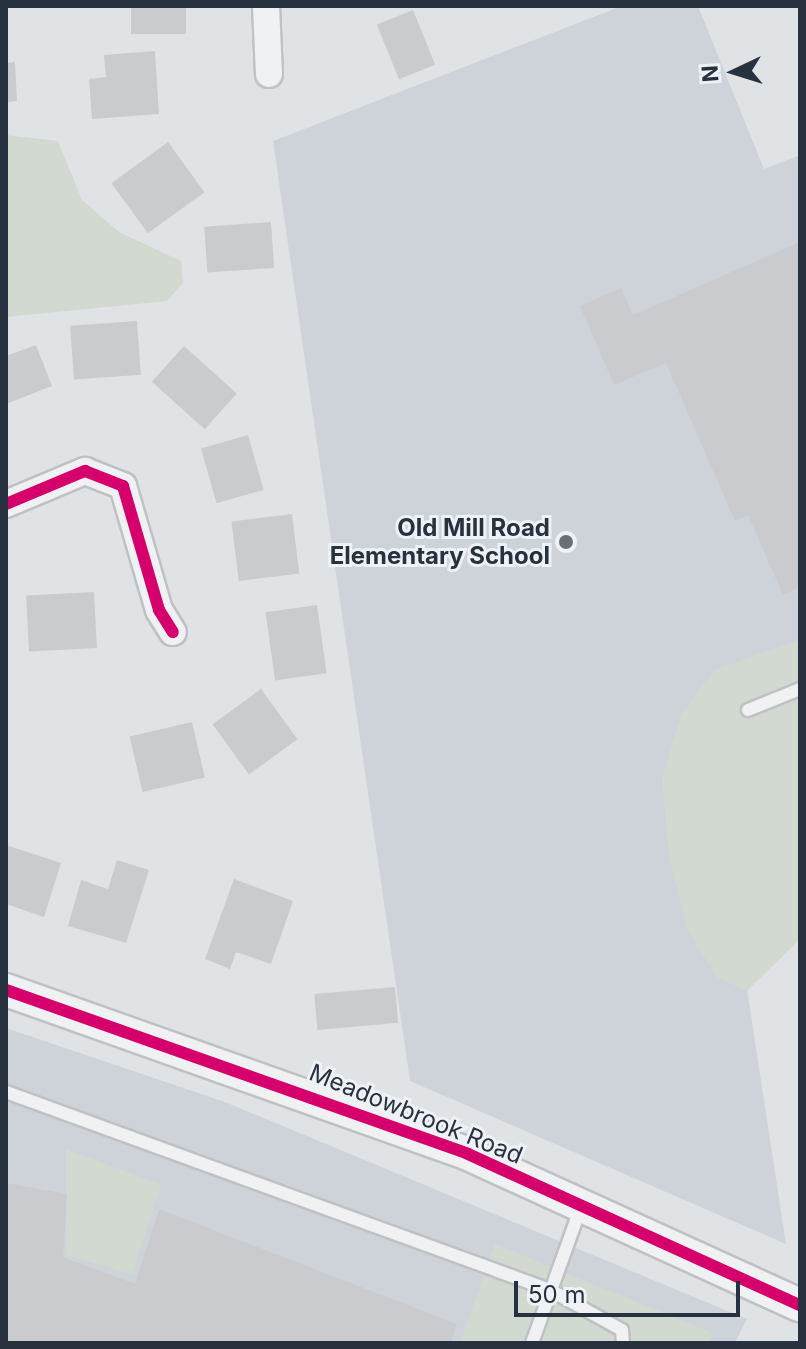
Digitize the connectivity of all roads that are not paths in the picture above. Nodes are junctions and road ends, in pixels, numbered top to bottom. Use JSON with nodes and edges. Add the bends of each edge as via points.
{"nodes":[{"id":1,"x":266,"y":6,"type":"edge"},
{"id":2,"x":269,"y":74,"type":"dead end"},
{"id":3,"x":6,"y":504,"type":"edge"},
{"id":4,"x":173,"y":632,"type":"dead end"},
{"id":5,"x":800,"y":689,"type":"edge"},
{"id":6,"x":748,"y":710,"type":"dead end"},
{"id":7,"x":6,"y":990,"type":"edge"},
{"id":8,"x":6,"y":1092,"type":"edge"},
{"id":9,"x":581,"y":1206,"type":"junction"},
{"id":10,"x":550,"y":1290,"type":"junction"},
{"id":11,"x":800,"y":1305,"type":"edge"},
{"id":12,"x":532,"y":1343,"type":"edge"},
{"id":13,"x":623,"y":1343,"type":"edge"}],
"edges":[{"from":1,"to":2,"type":"street"},
{"from":3,"to":4,"type":"street","via":[[85,471],[123,486],[159,610]]},
{"from":5,"to":6,"type":"lane"},
{"from":7,"to":9,"type":"street","name":"Meadowbrook Road","via":[[223,1062]]},
{"from":8,"to":10,"type":"lane"},
{"from":9,"to":10,"type":"lane"},
{"from":9,"to":11,"type":"street","name":"Meadowbrook Road"},
{"from":10,"to":12,"type":"lane"},
{"from":10,"to":13,"type":"lane","via":[[622,1330]]}]}
